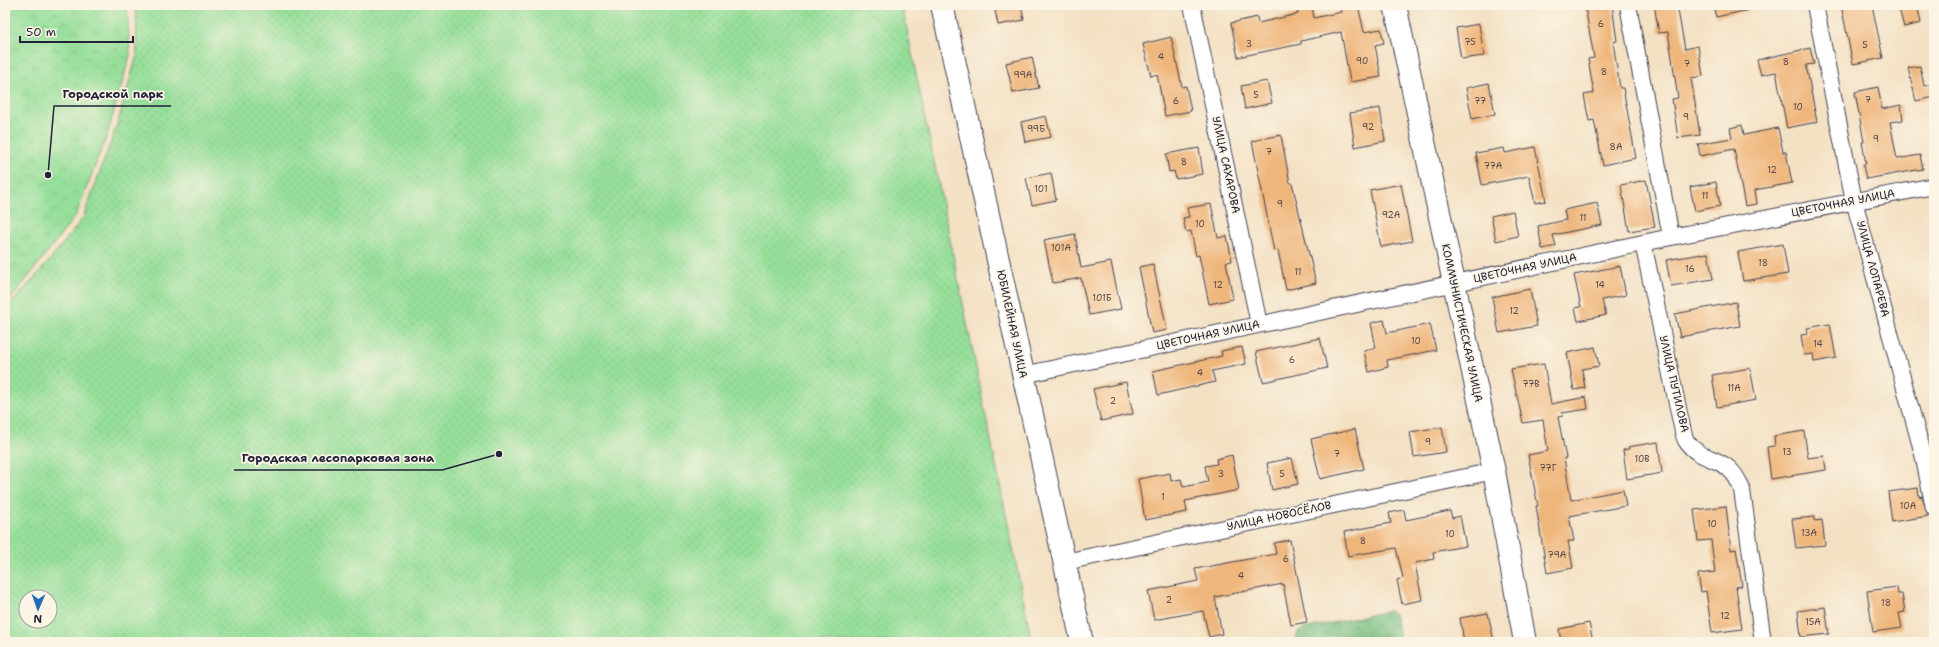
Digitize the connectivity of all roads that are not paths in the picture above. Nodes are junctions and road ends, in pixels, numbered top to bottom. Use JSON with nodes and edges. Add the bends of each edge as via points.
{"nodes":[{"id":1,"x":942,"y":5,"type":"edge"},
{"id":2,"x":1192,"y":5,"type":"edge"},
{"id":3,"x":1395,"y":5,"type":"edge"},
{"id":4,"x":1628,"y":5,"type":"edge"},
{"id":5,"x":1815,"y":5,"type":"edge"},
{"id":6,"x":1934,"y":186,"type":"edge"},
{"id":7,"x":1854,"y":201,"type":"junction"},
{"id":8,"x":1671,"y":237,"type":"junction"},
{"id":9,"x":1643,"y":243,"type":"junction"},
{"id":10,"x":1454,"y":284,"type":"junction"},
{"id":11,"x":1259,"y":324,"type":"junction"},
{"id":12,"x":1023,"y":375,"type":"junction"},
{"id":13,"x":1494,"y":471,"type":"junction"},
{"id":14,"x":1934,"y":508,"type":"edge"},
{"id":15,"x":1065,"y":562,"type":"junction"},
{"id":16,"x":1082,"y":642,"type":"edge"},
{"id":17,"x":1525,"y":642,"type":"edge"},
{"id":18,"x":1763,"y":642,"type":"edge"}],
"edges":[{"from":1,"to":12,"type":"street","name":"ЮБИЛЕЙНАЯ УЛИЦА"},
{"from":2,"to":11,"type":"street","name":"УЛИЦА САХАРОВА"},
{"from":3,"to":10,"type":"street","name":"КОММУНИСТИЧЕСКАЯ УЛИЦА"},
{"from":4,"to":8,"type":"street"},
{"from":5,"to":7,"type":"street","name":"УЛИЦА ЛОПАРЕВА"},
{"from":6,"to":7,"type":"street","name":"ЦВЕТОЧНАЯ УЛИЦА"},
{"from":7,"to":8,"type":"street","name":"ЦВЕТОЧНАЯ УЛИЦА"},
{"from":7,"to":14,"type":"street","name":"УЛИЦА ЛОПАРЕВА","via":[[1923,454]]},
{"from":8,"to":9,"type":"street","name":"ЦВЕТОЧНАЯ УЛИЦА"},
{"from":9,"to":10,"type":"street","name":"ЦВЕТОЧНАЯ УЛИЦА"},
{"from":9,"to":18,"type":"street","name":"УЛИЦА ПУТИЛОВА","via":[[1686,441],[1694,449],[1726,465],[1738,477],[1742,490]]},
{"from":10,"to":11,"type":"street","name":"ЦВЕТОЧНАЯ УЛИЦА"},
{"from":10,"to":13,"type":"street","name":"КОММУНИСТИЧЕСКАЯ УЛИЦА"},
{"from":11,"to":12,"type":"street","name":"ЦВЕТОЧНАЯ УЛИЦА"},
{"from":12,"to":15,"type":"street","name":"ЮБИЛЕЙНАЯ УЛИЦА"},
{"from":13,"to":15,"type":"street","name":"УЛИЦА НОВОСЁЛОВ"},
{"from":13,"to":17,"type":"street","name":"КОММУНИСТИЧЕСКАЯ УЛИЦА"},
{"from":15,"to":16,"type":"street","name":"ЮБИЛЕЙНАЯ УЛИЦА"}]}
